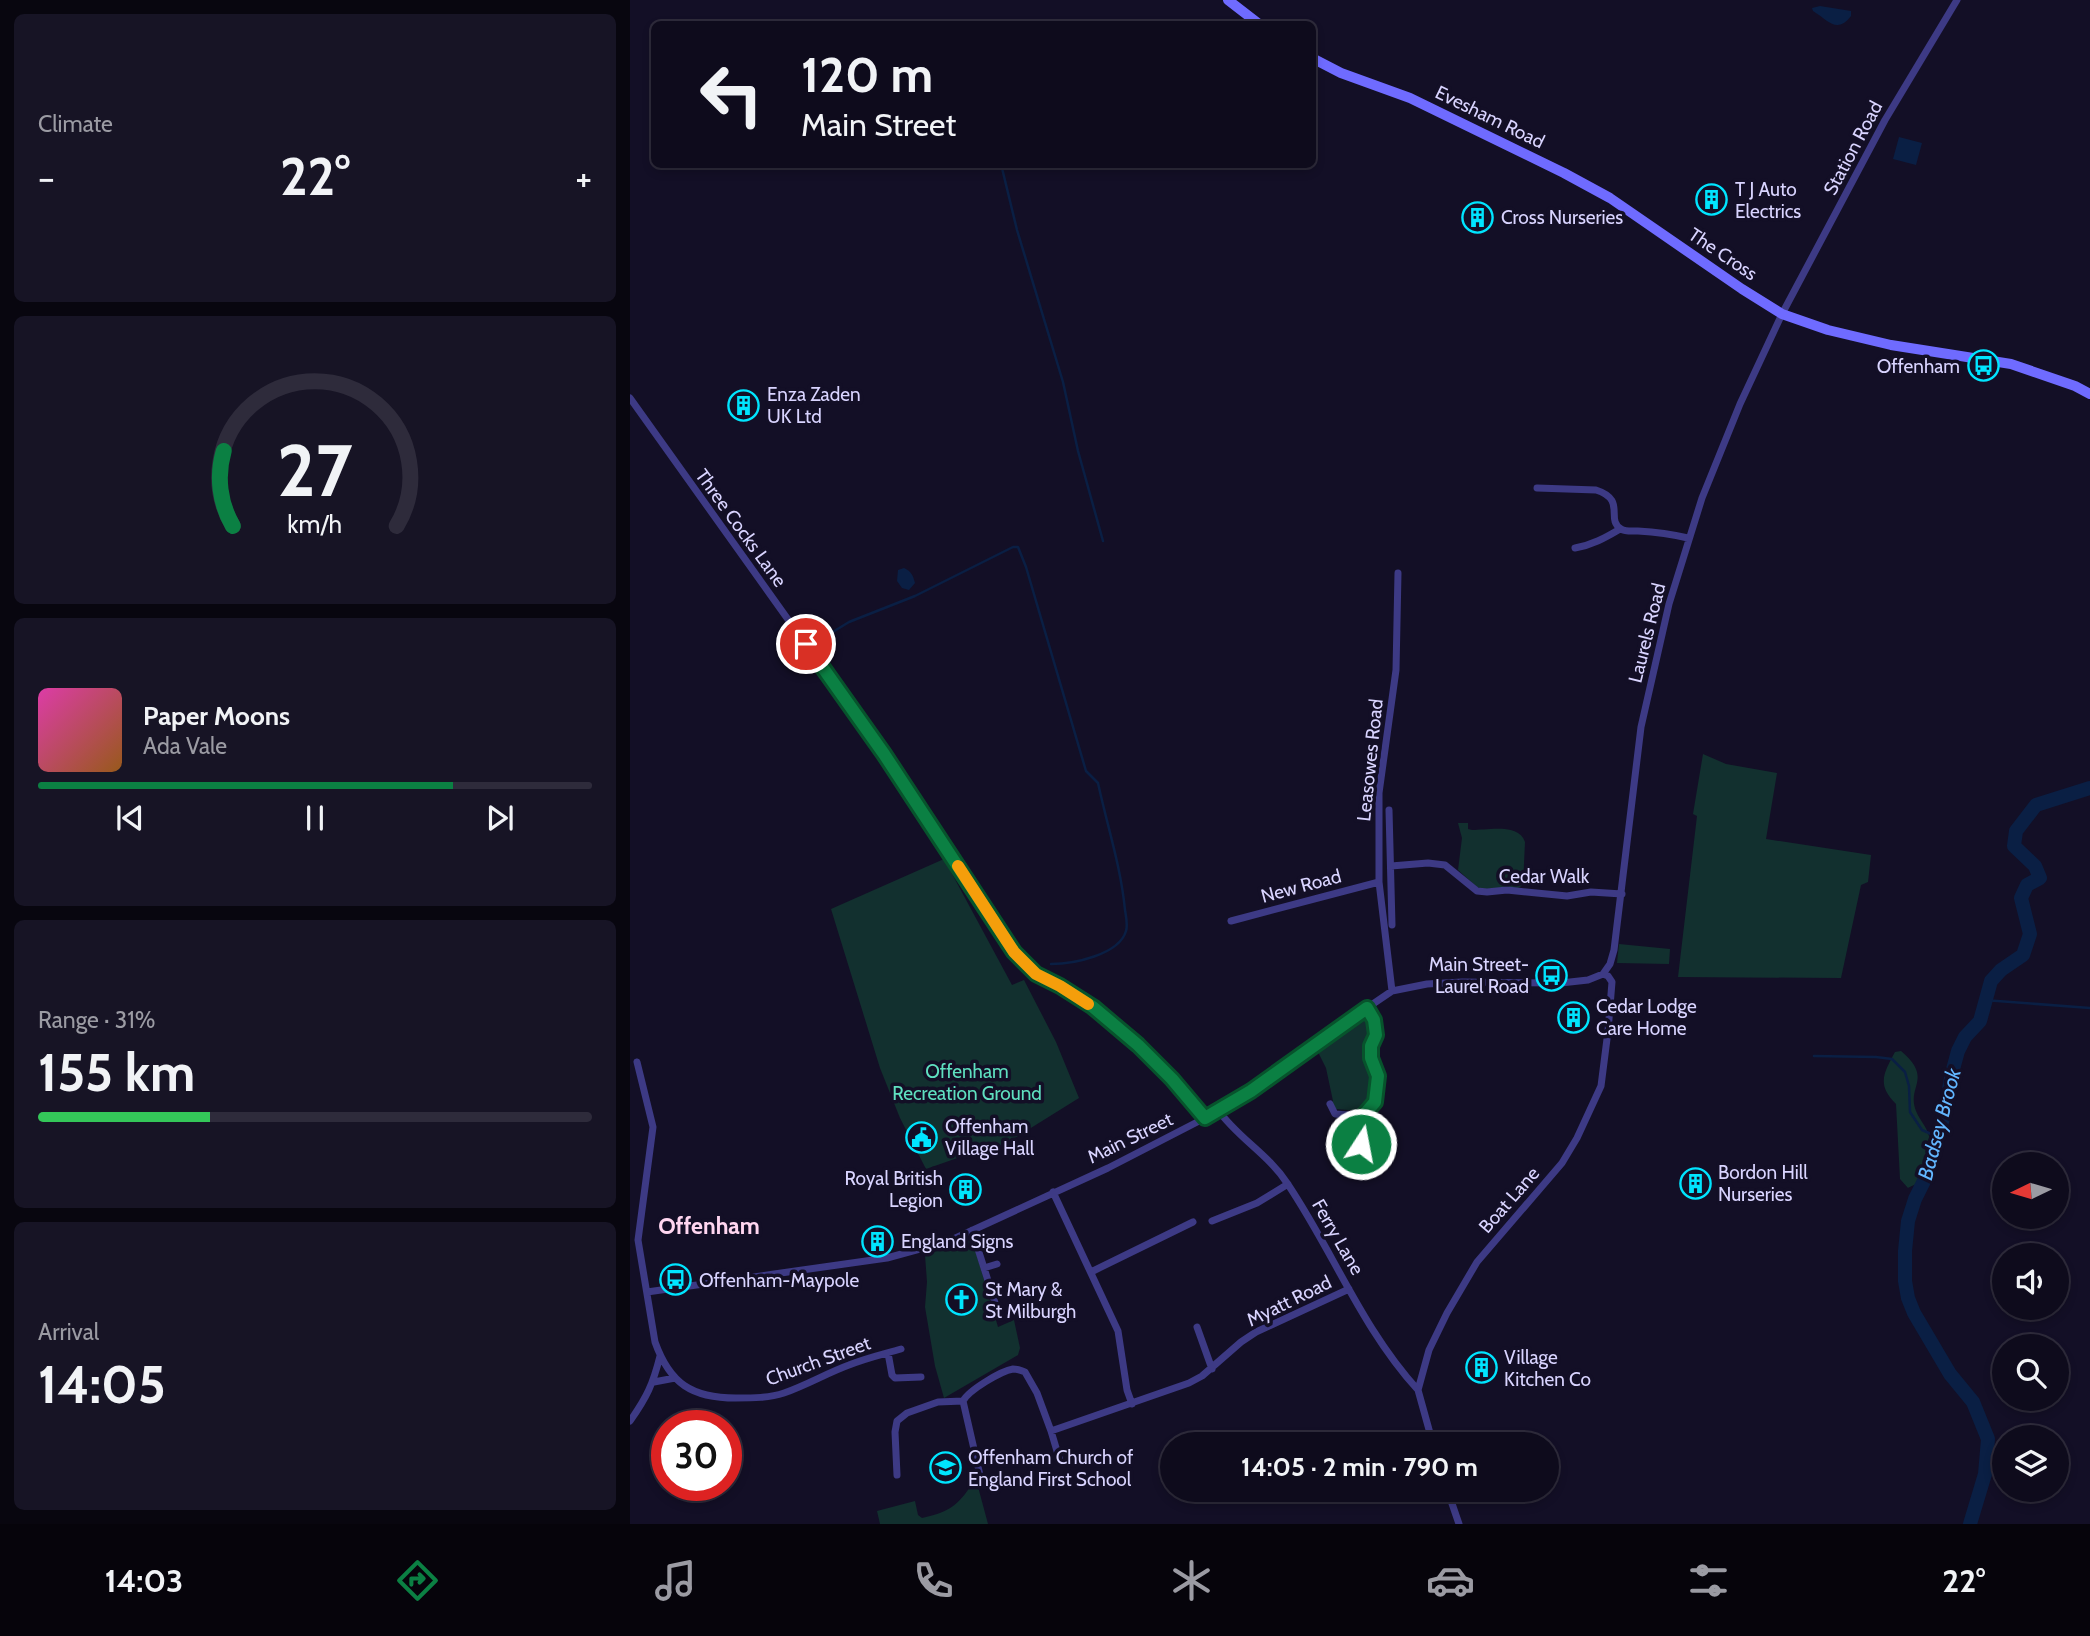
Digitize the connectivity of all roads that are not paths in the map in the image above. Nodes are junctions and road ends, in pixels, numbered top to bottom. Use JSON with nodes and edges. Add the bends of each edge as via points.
{"nodes":[{"id":1,"x":1228,"y":0,"type":"edge"},
{"id":2,"x":1957,"y":0,"type":"edge"},
{"id":3,"x":1255,"y":21,"type":"edge"},
{"id":4,"x":1316,"y":60,"type":"edge"},
{"id":5,"x":1644,"y":223,"type":"joint"},
{"id":6,"x":1782,"y":314,"type":"junction"},
{"id":7,"x":2090,"y":394,"type":"edge"},
{"id":8,"x":630,"y":398,"type":"edge"},
{"id":9,"x":1537,"y":488,"type":"dead end"},
{"id":10,"x":1620,"y":529,"type":"junction"},
{"id":11,"x":1688,"y":538,"type":"junction"},
{"id":12,"x":1575,"y":548,"type":"dead end"},
{"id":13,"x":1398,"y":573,"type":"dead end"},
{"id":14,"x":1389,"y":810,"type":"dead end"},
{"id":15,"x":1391,"y":866,"type":"junction"},
{"id":16,"x":1379,"y":882,"type":"junction"},
{"id":17,"x":1622,"y":894,"type":"junction"},
{"id":18,"x":1231,"y":920,"type":"dead end"},
{"id":19,"x":1392,"y":925,"type":"dead end"},
{"id":20,"x":1602,"y":974,"type":"junction"},
{"id":21,"x":1392,"y":991,"type":"junction"},
{"id":22,"x":1367,"y":1008,"type":"junction"},
{"id":23,"x":637,"y":1062,"type":"dead end"},
{"id":24,"x":1330,"y":1104,"type":"dead end"},
{"id":25,"x":1218,"y":1110,"type":"junction"},
{"id":26,"x":1335,"y":1114,"type":"junction"},
{"id":27,"x":1363,"y":1116,"type":"junction"},
{"id":28,"x":1205,"y":1118,"type":"junction"},
{"id":29,"x":1332,"y":1122,"type":"dead end"},
{"id":30,"x":1361,"y":1146,"type":"junction"},
{"id":31,"x":1375,"y":1146,"type":"dead end"},
{"id":32,"x":1362,"y":1166,"type":"dead end"},
{"id":33,"x":1288,"y":1184,"type":"junction"},
{"id":34,"x":1053,"y":1192,"type":"junction"},
{"id":35,"x":1212,"y":1221,"type":"dead end"},
{"id":36,"x":1193,"y":1222,"type":"dead end"},
{"id":37,"x":972,"y":1230,"type":"junction"},
{"id":38,"x":997,"y":1264,"type":"dead end"},
{"id":39,"x":984,"y":1268,"type":"junction"},
{"id":40,"x":1091,"y":1272,"type":"junction"},
{"id":41,"x":1349,"y":1289,"type":"junction"},
{"id":42,"x":647,"y":1292,"type":"junction"},
{"id":43,"x":996,"y":1306,"type":"dead end"},
{"id":44,"x":1197,"y":1327,"type":"dead end"},
{"id":45,"x":901,"y":1349,"type":"dead end"},
{"id":46,"x":888,"y":1353,"type":"junction"},
{"id":47,"x":660,"y":1355,"type":"junction"},
{"id":48,"x":1212,"y":1368,"type":"junction"},
{"id":49,"x":920,"y":1377,"type":"dead end"},
{"id":50,"x":675,"y":1378,"type":"junction"},
{"id":51,"x":654,"y":1382,"type":"junction"},
{"id":52,"x":1418,"y":1390,"type":"junction"},
{"id":53,"x":963,"y":1401,"type":"junction"},
{"id":54,"x":1132,"y":1404,"type":"junction"},
{"id":55,"x":630,"y":1421,"type":"edge"},
{"id":56,"x":1051,"y":1431,"type":"junction"},
{"id":57,"x":1430,"y":1432,"type":"edge"},
{"id":58,"x":1060,"y":1461,"type":"dead end"},
{"id":59,"x":897,"y":1475,"type":"dead end"},
{"id":60,"x":982,"y":1484,"type":"dead end"},
{"id":61,"x":1451,"y":1502,"type":"edge"},
{"id":62,"x":1459,"y":1524,"type":"edge"}],
"edges":[{"from":1,"to":3,"type":"main road"},
{"from":2,"to":6,"type":"street","name":"Station Road","via":[[1885,120]]},
{"from":4,"to":5,"type":"main road","name":"Evesham Road","via":[[1410,98],[1564,173]]},
{"from":5,"to":6,"type":"main road","name":"The Cross"},
{"from":6,"to":7,"type":"main road","via":[[1891,345],[2011,364]]},
{"from":6,"to":11,"type":"street","name":"Laurels Road","via":[[1740,404]]},
{"from":8,"to":28,"type":"street","name":"Three Cocks Lane","via":[[884,754],[1014,952],[1036,974],[1093,1007],[1138,1045]]},
{"from":9,"to":10,"type":"street","via":[[1604,493],[1612,500]]},
{"from":10,"to":11,"type":"street"},
{"from":10,"to":12,"type":"street","via":[[1601,541]]},
{"from":11,"to":17,"type":"street","name":"Laurels Road","via":[[1641,727]]},
{"from":13,"to":16,"type":"street","name":"Leasowes Road","via":[[1396,670],[1379,793]]},
{"from":14,"to":15,"type":"street"},
{"from":15,"to":17,"type":"street","name":"Cedar Walk","via":[[1445,865],[1477,891]]},
{"from":15,"to":19,"type":"street"},
{"from":16,"to":18,"type":"street","name":"New Road"},
{"from":16,"to":21,"type":"street","name":"Leasowes Road"},
{"from":17,"to":20,"type":"street","name":"Laurels Road","via":[[1614,950]]},
{"from":20,"to":21,"type":"street","name":"Main Street","via":[[1561,983],[1462,982]]},
{"from":20,"to":52,"type":"street","name":"Boat Lane","via":[[1612,982],[1601,1086],[1562,1163],[1468,1276],[1429,1350]]},
{"from":21,"to":22,"type":"street","name":"Main Street"},
{"from":22,"to":25,"type":"street","name":"Main Street"},
{"from":22,"to":27,"type":"street","via":[[1374,1020],[1371,1058],[1378,1076],[1375,1102]]},
{"from":23,"to":42,"type":"street","name":"Church Street","via":[[653,1127],[638,1240]]},
{"from":24,"to":26,"type":"street"},
{"from":25,"to":28,"type":"street","name":"Main Street"},
{"from":25,"to":33,"type":"street","name":"Ferry Lane"},
{"from":26,"to":27,"type":"street"},
{"from":26,"to":29,"type":"street"},
{"from":27,"to":30,"type":"street"},
{"from":28,"to":34,"type":"street","name":"Main Street"},
{"from":30,"to":31,"type":"street"},
{"from":30,"to":32,"type":"street"},
{"from":33,"to":35,"type":"street","via":[[1257,1203]]},
{"from":33,"to":41,"type":"street","name":"Ferry Lane"},
{"from":34,"to":37,"type":"street","name":"Main Street"},
{"from":34,"to":40,"type":"street"},
{"from":36,"to":40,"type":"street"},
{"from":37,"to":39,"type":"street"},
{"from":37,"to":42,"type":"street","name":"Main Street","via":[[905,1254]]},
{"from":38,"to":39,"type":"street"},
{"from":39,"to":43,"type":"street"},
{"from":40,"to":54,"type":"street","via":[[1121,1341]]},
{"from":41,"to":48,"type":"street","name":"Myatt Road","via":[[1256,1332]]},
{"from":41,"to":52,"type":"street","name":"Ferry Lane","via":[[1386,1353]]},
{"from":42,"to":47,"type":"street","name":"Church Street"},
{"from":44,"to":48,"type":"street"},
{"from":45,"to":46,"type":"street","name":"Church Street"},
{"from":46,"to":49,"type":"street","via":[[892,1376]]},
{"from":46,"to":50,"type":"street","name":"Church Street","via":[[769,1397],[706,1396]]},
{"from":47,"to":50,"type":"street","name":"Church Street"},
{"from":47,"to":51,"type":"street"},
{"from":48,"to":54,"type":"street","name":"Myatt Road","via":[[1189,1383]]},
{"from":50,"to":51,"type":"street"},
{"from":51,"to":55,"type":"street"},
{"from":52,"to":57,"type":"street"},
{"from":53,"to":56,"type":"street","via":[[1003,1372],[1025,1371]]},
{"from":53,"to":59,"type":"street","via":[[938,1402],[897,1421]]},
{"from":53,"to":60,"type":"street"},
{"from":54,"to":56,"type":"street","name":"Myatt Road"},
{"from":56,"to":58,"type":"street"},
{"from":61,"to":62,"type":"street"}]}
